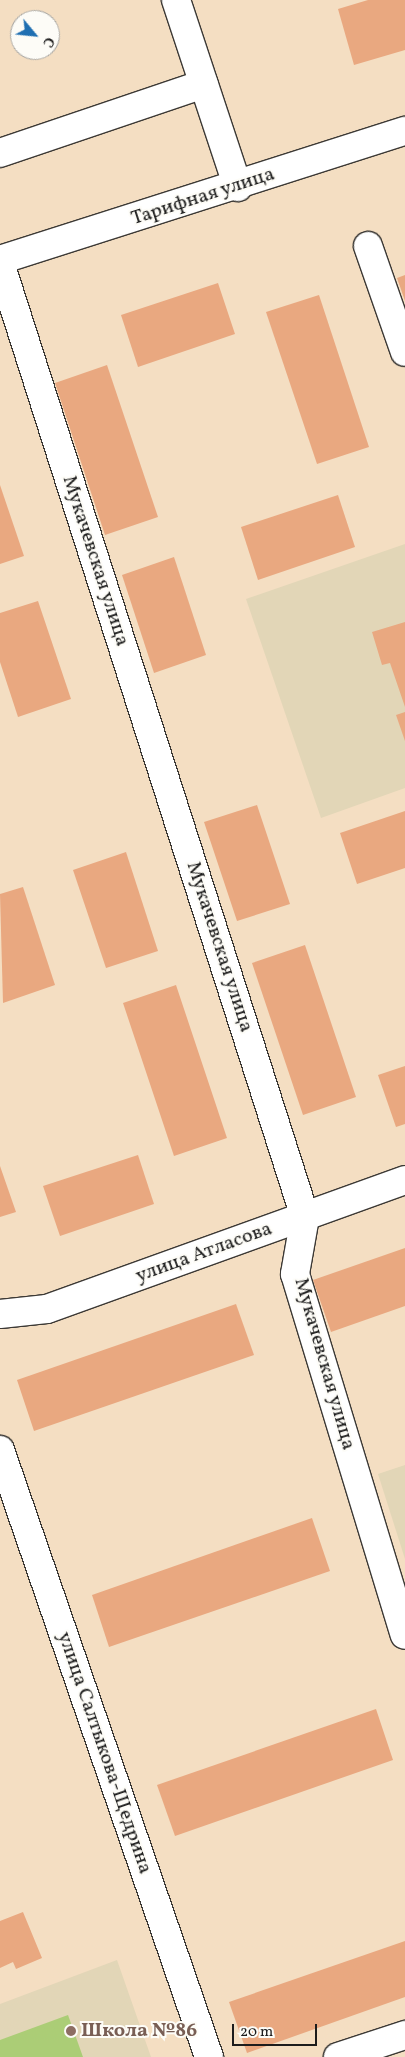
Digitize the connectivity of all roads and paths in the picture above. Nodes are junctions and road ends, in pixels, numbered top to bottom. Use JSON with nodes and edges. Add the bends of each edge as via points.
{"nodes":[{"id":1,"x":176,"y":0,"type":"edge"},
{"id":2,"x":204,"y":84,"type":"junction"},
{"id":3,"x":405,"y":131,"type":"edge"},
{"id":4,"x":0,"y":153,"type":"edge"},
{"id":5,"x":238,"y":187,"type":"junction"},
{"id":6,"x":368,"y":246,"type":"dead end"},
{"id":7,"x":0,"y":262,"type":"edge"},
{"id":8,"x":405,"y":352,"type":"edge"},
{"id":9,"x":405,"y":1180,"type":"edge"},
{"id":10,"x":305,"y":1217,"type":"junction"},
{"id":11,"x":0,"y":1314,"type":"edge"},
{"id":12,"x":0,"y":1450,"type":"edge"},
{"id":13,"x":405,"y":1635,"type":"edge"},
{"id":14,"x":405,"y":2035,"type":"edge"},
{"id":15,"x":209,"y":2057,"type":"edge"},
{"id":16,"x":338,"y":2057,"type":"edge"}],
"edges":[{"from":1,"to":2,"type":"street"},
{"from":2,"to":4,"type":"street"},
{"from":2,"to":5,"type":"street"},
{"from":3,"to":5,"type":"street","name":"Тарифная улица"},
{"from":5,"to":7,"type":"street","name":"Тарифная улица"},
{"from":6,"to":8,"type":"street"},
{"from":7,"to":10,"type":"street","name":"Мукачевская улица"},
{"from":9,"to":10,"type":"street","name":"улица Атласова"},
{"from":10,"to":11,"type":"street","name":"улица Атласова","via":[[47,1309]]},
{"from":10,"to":13,"type":"street","name":"Мукачевская улица","via":[[295,1274]]},
{"from":12,"to":15,"type":"street","name":"улица Салтыкова-Щедрина"},
{"from":14,"to":16,"type":"street"}]}
